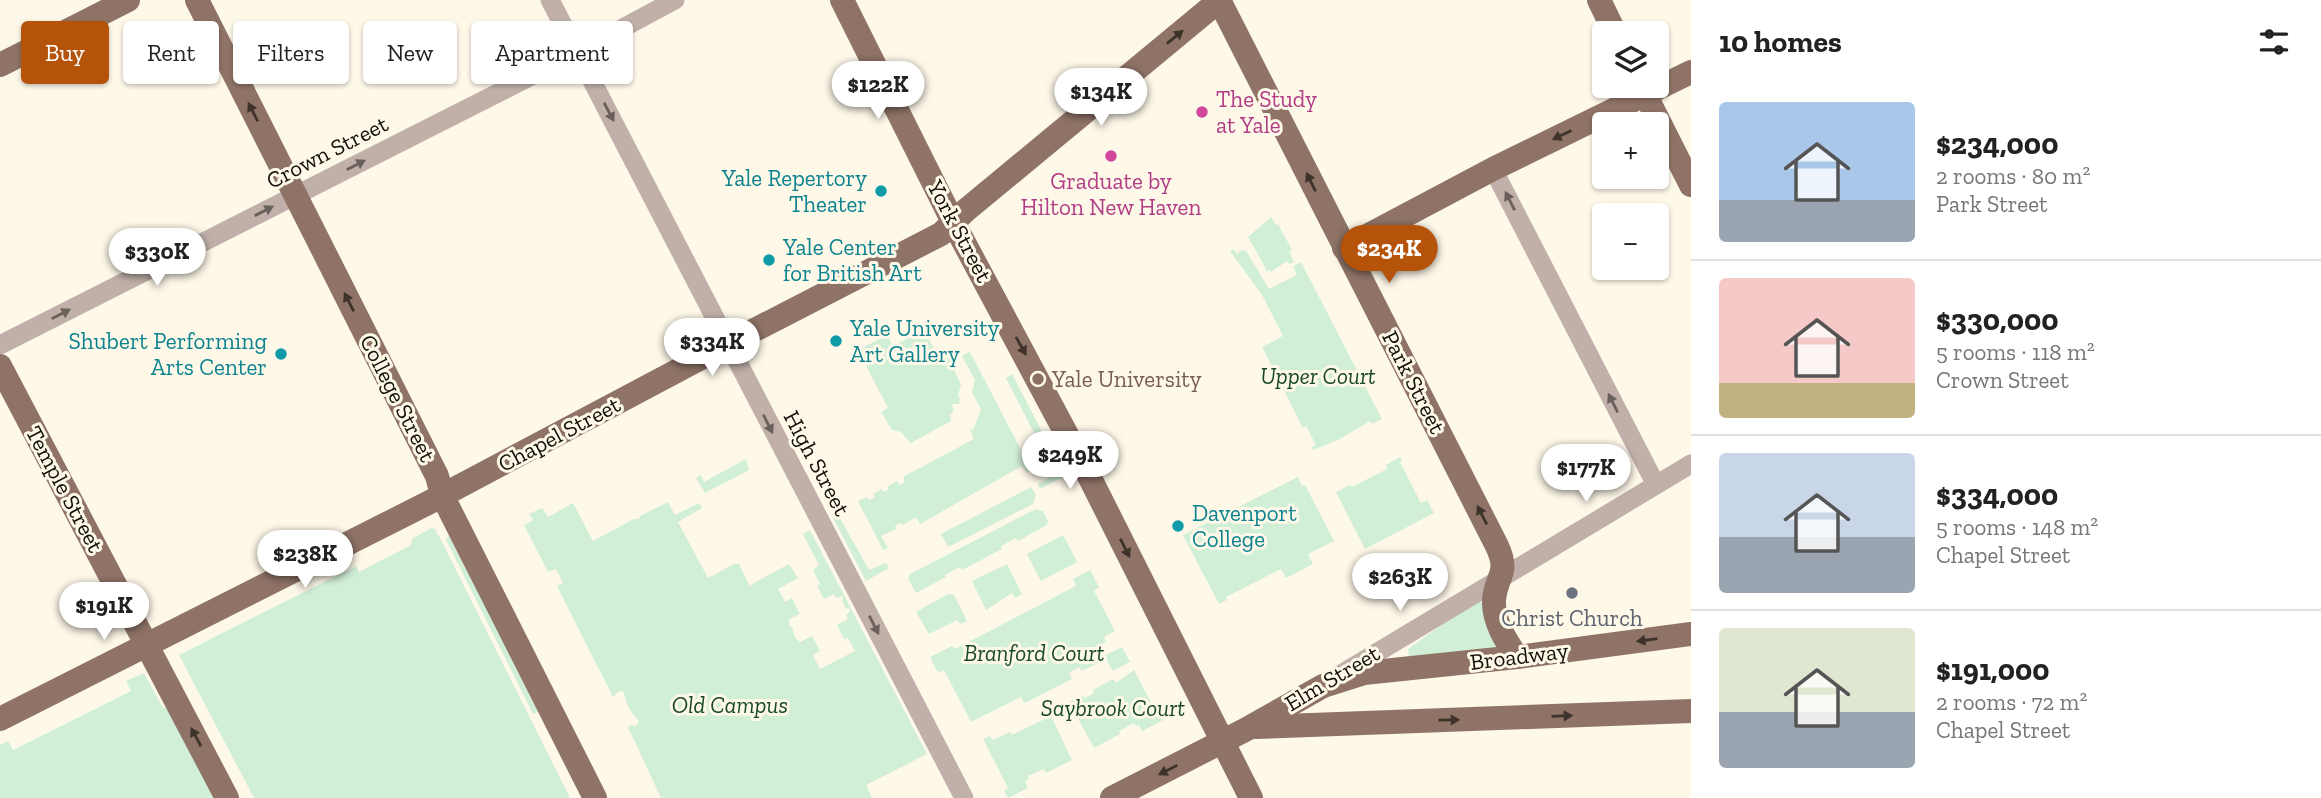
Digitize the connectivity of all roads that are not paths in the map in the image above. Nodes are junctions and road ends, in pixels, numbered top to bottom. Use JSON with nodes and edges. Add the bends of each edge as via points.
{"nodes":[{"id":1,"x":128,"y":0,"type":"edge"},
{"id":2,"x":197,"y":0,"type":"edge"},
{"id":3,"x":550,"y":0,"type":"edge"},
{"id":4,"x":675,"y":0,"type":"edge"},
{"id":5,"x":842,"y":0,"type":"edge"},
{"id":6,"x":1219,"y":0,"type":"edge"},
{"id":7,"x":1599,"y":0,"type":"edge"},
{"id":8,"x":561,"y":21,"type":"edge"},
{"id":9,"x":1609,"y":21,"type":"edge"},
{"id":10,"x":633,"y":22,"type":"edge"},
{"id":11,"x":0,"y":65,"type":"edge"},
{"id":12,"x":1691,"y":72,"type":"edge"},
{"id":13,"x":1669,"y":80,"type":"edge"},
{"id":14,"x":514,"y":84,"type":"edge"},
{"id":15,"x":594,"y":84,"type":"edge"},
{"id":16,"x":1628,"y":98,"type":"edge"},
{"id":17,"x":1647,"y":98,"type":"edge"},
{"id":18,"x":1493,"y":169,"type":"junction"},
{"id":19,"x":1691,"y":185,"type":"edge"},
{"id":20,"x":295,"y":195,"type":"junction"},
{"id":21,"x":953,"y":222,"type":"junction"},
{"id":22,"x":1344,"y":248,"type":"junction"},
{"id":23,"x":728,"y":344,"type":"junction"},
{"id":24,"x":0,"y":345,"type":"edge"},
{"id":25,"x":0,"y":366,"type":"edge"},
{"id":26,"x":1691,"y":464,"type":"edge"},
{"id":27,"x":1656,"y":485,"type":"junction"},
{"id":28,"x":442,"y":495,"type":"junction"},
{"id":29,"x":1502,"y":578,"type":"junction"},
{"id":30,"x":1691,"y":634,"type":"edge"},
{"id":31,"x":148,"y":645,"type":"junction"},
{"id":32,"x":1517,"y":657,"type":"junction"},
{"id":33,"x":1348,"y":678,"type":"junction"},
{"id":34,"x":1323,"y":686,"type":"junction"},
{"id":35,"x":1691,"y":711,"type":"edge"},
{"id":36,"x":0,"y":719,"type":"edge"},
{"id":37,"x":1346,"y":724,"type":"junction"},
{"id":38,"x":1251,"y":727,"type":"junction"},
{"id":39,"x":1222,"y":742,"type":"junction"},
{"id":40,"x":228,"y":798,"type":"edge"},
{"id":41,"x":595,"y":798,"type":"edge"},
{"id":42,"x":964,"y":798,"type":"edge"},
{"id":43,"x":1112,"y":798,"type":"edge"},
{"id":44,"x":1251,"y":798,"type":"edge"}],
"edges":[{"from":1,"to":11,"type":"main road"},
{"from":20,"to":2,"type":"main road","name":"College Street","one_way":true},
{"from":3,"to":8,"type":"street","name":"High Street"},
{"from":4,"to":10,"type":"street","name":"Crown Street"},
{"from":5,"to":21,"type":"main road","name":"York Street"},
{"from":21,"to":6,"type":"main road","name":"Chapel Street","one_way":true},
{"from":22,"to":6,"type":"main road","name":"Park Street","one_way":true},
{"from":7,"to":9,"type":"main road"},
{"from":12,"to":13,"type":"main road"},
{"from":20,"to":14,"type":"street","name":"Crown Street","one_way":true},
{"from":15,"to":23,"type":"street","name":"High Street","one_way":true},
{"from":16,"to":18,"type":"main road","one_way":true},
{"from":17,"to":19,"type":"main road"},
{"from":18,"to":22,"type":"main road"},
{"from":27,"to":18,"type":"street","one_way":true},
{"from":24,"to":20,"type":"street","name":"Crown Street","one_way":true},
{"from":28,"to":20,"type":"main road","name":"College Street","one_way":true,"via":[[437,476]]},
{"from":21,"to":23,"type":"main road","name":"Chapel Street","via":[[941,233]]},
{"from":21,"to":39,"type":"main road","name":"York Street","one_way":true,"via":[[1029,360]]},
{"from":29,"to":22,"type":"main road","name":"Park Street","one_way":true,"via":[[1503,557]]},
{"from":23,"to":28,"type":"main road","name":"Chapel Street"},
{"from":23,"to":42,"type":"street","name":"High Street","one_way":true},
{"from":25,"to":31,"type":"main road","name":"Temple Street"},
{"from":26,"to":27,"type":"street","name":"Elm Street"},
{"from":27,"to":29,"type":"street","name":"Elm Street"},
{"from":28,"to":31,"type":"main road","name":"Chapel Street"},
{"from":28,"to":41,"type":"main road","name":"College Street"},
{"from":29,"to":32,"type":"main road","name":"Park Street","via":[[1494,602],[1496,613]]},
{"from":29,"to":34,"type":"street","name":"Elm Street"},
{"from":30,"to":32,"type":"main road","name":"Broadway","one_way":true},
{"from":31,"to":36,"type":"main road","name":"Chapel Street"},
{"from":40,"to":31,"type":"main road","name":"Temple Street","one_way":true},
{"from":32,"to":33,"type":"main road","name":"Broadway","via":[[1380,670]]},
{"from":33,"to":34,"type":"main road","name":"Broadway"},
{"from":33,"to":37,"type":"main road","via":[[1334,707],[1336,716]]},
{"from":34,"to":38,"type":"main road","name":"Elm Street"},
{"from":37,"to":35,"type":"main road","one_way":true},
{"from":37,"to":38,"type":"main road"},
{"from":38,"to":39,"type":"main road","name":"Elm Street"},
{"from":39,"to":43,"type":"main road","name":"Elm Street","one_way":true},
{"from":39,"to":44,"type":"main road","name":"York Street"}]}
